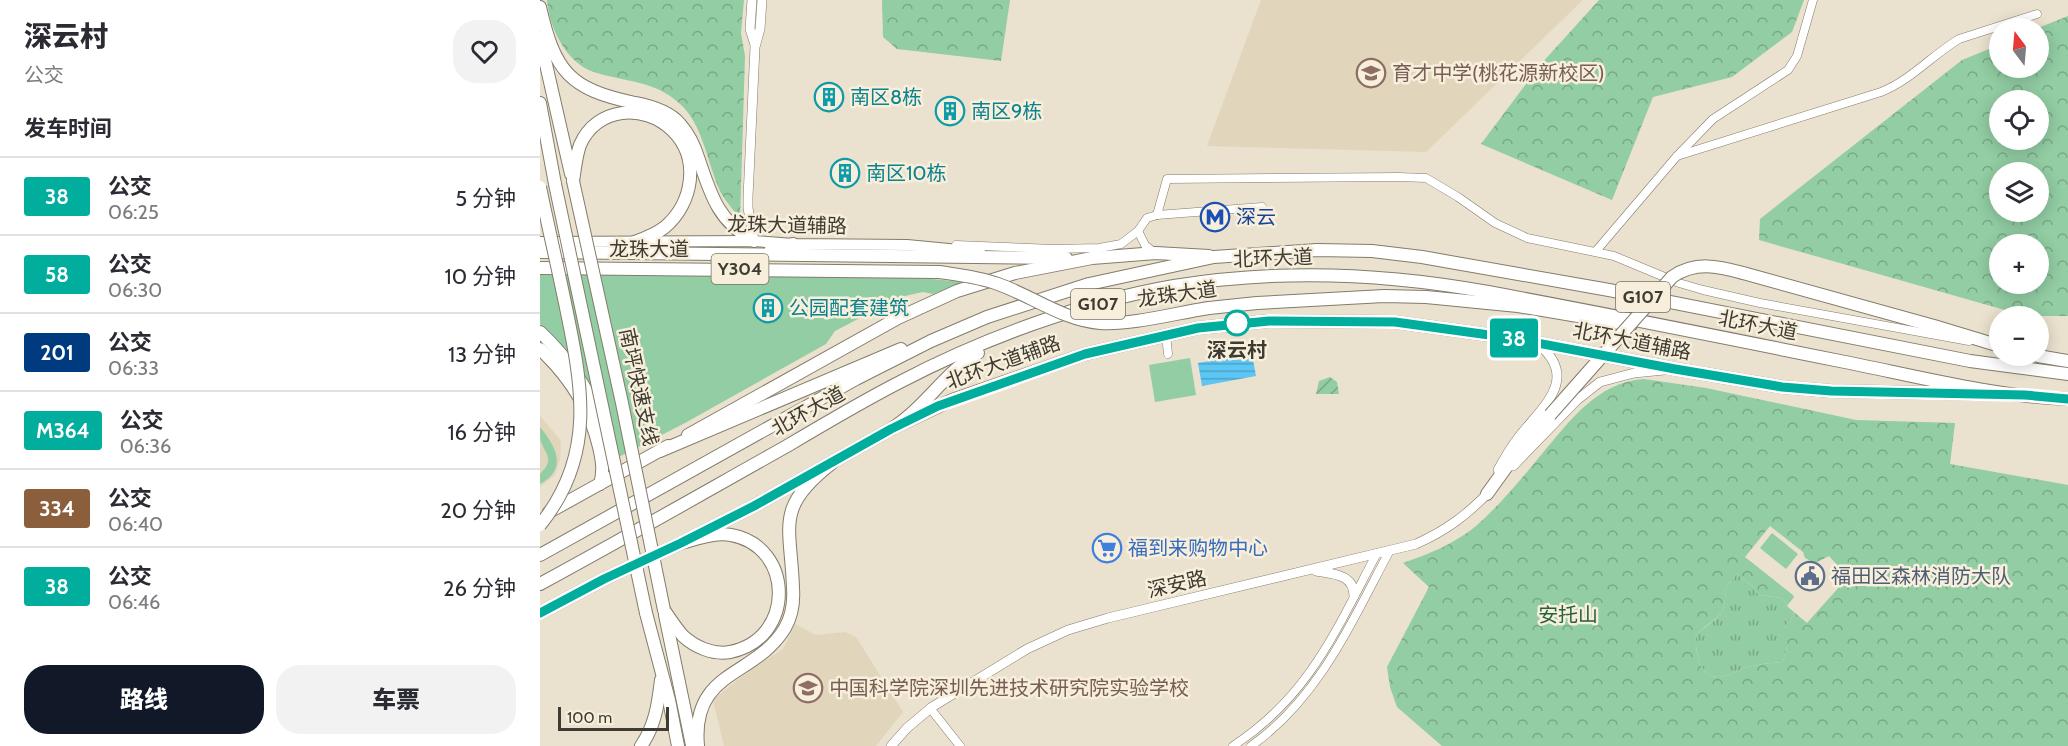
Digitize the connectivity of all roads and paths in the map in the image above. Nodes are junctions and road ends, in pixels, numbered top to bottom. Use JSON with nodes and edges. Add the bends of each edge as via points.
{"nodes":[{"id":1,"x":752,"y":0,"type":"edge"},
{"id":2,"x":762,"y":0,"type":"edge"},
{"id":3,"x":1813,"y":0,"type":"edge"},
{"id":4,"x":540,"y":7,"type":"edge"},
{"id":5,"x":2037,"y":14,"type":"dead end"},
{"id":6,"x":540,"y":38,"type":"edge"},
{"id":7,"x":755,"y":47,"type":"junction"},
{"id":8,"x":540,"y":103,"type":"edge"},
{"id":9,"x":1677,"y":156,"type":"junction"},
{"id":10,"x":573,"y":181,"type":"junction"},
{"id":11,"x":540,"y":187,"type":"edge"},
{"id":12,"x":1262,"y":207,"type":"dead end"},
{"id":13,"x":1157,"y":215,"type":"junction"},
{"id":14,"x":1138,"y":231,"type":"junction"},
{"id":15,"x":540,"y":242,"type":"edge"},
{"id":16,"x":754,"y":242,"type":"junction"},
{"id":17,"x":632,"y":243,"type":"junction"},
{"id":18,"x":793,"y":244,"type":"junction"},
{"id":19,"x":907,"y":245,"type":"junction"},
{"id":20,"x":1596,"y":251,"type":"junction"},
{"id":21,"x":540,"y":252,"type":"edge"},
{"id":22,"x":1156,"y":253,"type":"junction"},
{"id":23,"x":747,"y":254,"type":"junction"},
{"id":24,"x":1214,"y":256,"type":"junction"},
{"id":25,"x":1034,"y":257,"type":"junction"},
{"id":26,"x":1092,"y":258,"type":"junction"},
{"id":27,"x":540,"y":268,"type":"edge"},
{"id":28,"x":540,"y":332,"type":"edge"},
{"id":29,"x":1013,"y":332,"type":"junction"},
{"id":30,"x":1166,"y":334,"type":"junction"},
{"id":31,"x":1717,"y":336,"type":"junction"},
{"id":32,"x":931,"y":341,"type":"junction"},
{"id":33,"x":1536,"y":343,"type":"junction"},
{"id":34,"x":1989,"y":343,"type":"edge"},
{"id":35,"x":1989,"y":344,"type":"edge"},
{"id":36,"x":540,"y":349,"type":"edge"},
{"id":37,"x":1168,"y":354,"type":"dead end"},
{"id":38,"x":2049,"y":358,"type":"edge"},
{"id":39,"x":2068,"y":361,"type":"edge"},
{"id":40,"x":1675,"y":369,"type":"junction"},
{"id":41,"x":2068,"y":374,"type":"edge"},
{"id":42,"x":2025,"y":395,"type":"junction"},
{"id":43,"x":2068,"y":399,"type":"edge"},
{"id":44,"x":891,"y":429,"type":"junction"},
{"id":45,"x":610,"y":450,"type":"junction"},
{"id":46,"x":660,"y":451,"type":"junction"},
{"id":47,"x":832,"y":463,"type":"junction"},
{"id":48,"x":600,"y":484,"type":"junction"},
{"id":49,"x":1487,"y":494,"type":"junction"},
{"id":50,"x":540,"y":517,"type":"edge"},
{"id":51,"x":540,"y":525,"type":"edge"},
{"id":52,"x":681,"y":543,"type":"junction"},
{"id":53,"x":1389,"y":552,"type":"junction"},
{"id":54,"x":540,"y":555,"type":"edge"},
{"id":55,"x":1376,"y":555,"type":"junction"},
{"id":56,"x":1311,"y":570,"type":"junction"},
{"id":57,"x":540,"y":584,"type":"edge"},
{"id":58,"x":1354,"y":596,"type":"junction"},
{"id":59,"x":664,"y":610,"type":"junction"},
{"id":60,"x":540,"y":613,"type":"edge"},
{"id":61,"x":661,"y":670,"type":"junction"},
{"id":62,"x":930,"y":708,"type":"junction"},
{"id":63,"x":641,"y":746,"type":"edge"},
{"id":64,"x":678,"y":746,"type":"edge"},
{"id":65,"x":692,"y":746,"type":"edge"},
{"id":66,"x":698,"y":746,"type":"edge"},
{"id":67,"x":891,"y":746,"type":"edge"},
{"id":68,"x":960,"y":746,"type":"edge"},
{"id":69,"x":1233,"y":746,"type":"edge"},
{"id":70,"x":1251,"y":746,"type":"edge"}],
"edges":[{"from":1,"to":7,"type":"street","via":[[750,28]]},
{"from":2,"to":7,"type":"street"},
{"from":3,"to":9,"type":"street","via":[[1797,56],[1788,70],[1713,119]]},
{"from":4,"to":16,"type":"main road","via":[[555,58],[571,78],[601,95],[661,110],[679,122],[689,136],[720,212],[740,234]]},
{"from":5,"to":9,"type":"street","via":[[1959,39],[1902,83],[1881,92]]},
{"from":6,"to":10,"type":"main road","name":"南坪快速支线"},
{"from":7,"to":16,"type":"street","via":[[748,208]]},
{"from":8,"to":45,"type":"main road","name":"南坪快速支线","bridge":true},
{"from":9,"to":20,"type":"street"},
{"from":10,"to":17,"type":"main road","via":[[580,145],[592,126],[603,118],[621,113],[640,114],[670,129],[689,161],[686,198],[663,229]]},
{"from":10,"to":59,"type":"main road","name":"南坪快速支线","bridge":true},
{"from":11,"to":51,"type":"main road","bridge":true,"via":[[575,352],[582,410],[575,460],[567,484]]},
{"from":12,"to":13,"type":"street"},
{"from":13,"to":14,"type":"street","via":[[1147,218]]},
{"from":13,"to":20,"type":"street","via":[[1167,179],[1426,178],[1509,231],[1544,243]]},
{"from":14,"to":19,"type":"street","via":[[1121,244],[1100,248]]},
{"from":14,"to":22,"type":"street","via":[[1145,245]]},
{"from":15,"to":17,"type":"main road","name":"龙珠大道辅路"},
{"from":16,"to":17,"type":"main road","name":"龙珠大道辅路"},
{"from":16,"to":18,"type":"main road","name":"龙珠大道辅路"},
{"from":18,"to":19,"type":"main road","name":"龙珠大道辅路"},
{"from":18,"to":23,"type":"main road"},
{"from":19,"to":25,"type":"main road","name":"龙珠大道辅路"},
{"from":20,"to":35,"type":"street","via":[[1731,298]]},
{"from":21,"to":23,"type":"main road","name":"龙珠大道"},
{"from":22,"to":24,"type":"main road"},
{"from":22,"to":26,"type":"main road"},
{"from":23,"to":25,"type":"main road","name":"龙珠大道"},
{"from":24,"to":32,"type":"main road","name":"北环大道","number":"G107","via":[[1089,284],[987,317]]},
{"from":24,"to":41,"type":"main road","name":"北环大道","number":"G107","via":[[1317,250],[1422,257],[1970,361]]},
{"from":25,"to":26,"type":"main road","name":"龙珠大道"},
{"from":26,"to":46,"type":"main road","via":[[1015,273],[957,291],[898,318]]},
{"from":27,"to":31,"type":"main road","name":"龙珠大道","number":"Y304","bridge":true,"via":[[939,272],[998,284],[1074,318],[1100,322],[1257,303],[1426,297]]},
{"from":28,"to":45,"type":"main road","bridge":true,"via":[[583,384]]},
{"from":29,"to":31,"type":"main road","name":"北环大道","number":"G107","via":[[1098,304],[1169,287],[1311,275],[1362,276],[1482,291]]},
{"from":29,"to":44,"type":"main road","via":[[961,364],[914,413]]},
{"from":29,"to":57,"type":"main road","name":"北环大道","number":"G107","via":[[902,381]]},
{"from":30,"to":33,"type":"main road","name":"北环大道辅路","via":[[1269,321],[1339,320],[1395,322]]},
{"from":30,"to":37,"type":"street"},
{"from":30,"to":44,"type":"main road","name":"北环大道辅路","via":[[1045,367],[952,400]]},
{"from":31,"to":42,"type":"main road","name":"北环大道","number":"G107"},
{"from":32,"to":46,"type":"main road","via":[[879,357]]},
{"from":32,"to":54,"type":"main road","name":"北环大道","number":"G107"},
{"from":33,"to":40,"type":"main road","name":"北环大道辅路"},
{"from":33,"to":49,"type":"street","via":[[1551,358],[1558,382],[1548,402],[1511,448]]},
{"from":34,"to":49,"type":"main road","bridge":true,"via":[[1743,273],[1706,266],[1688,268],[1658,291],[1518,451]]},
{"from":36,"to":48,"type":"main road","via":[[584,404],[603,463]]},
{"from":38,"to":39,"type":"main road"},
{"from":40,"to":42,"type":"main road","name":"北环大道辅路","via":[[1831,391]]},
{"from":40,"to":49,"type":"street","name":"深安路","via":[[1634,373],[1600,382],[1577,400]]},
{"from":42,"to":43,"type":"main road","name":"北环大道","number":"G107"},
{"from":44,"to":47,"type":"main road","name":"北环大道辅路"},
{"from":45,"to":61,"type":"main road","name":"南坪快速支线","bridge":true},
{"from":46,"to":48,"type":"main road"},
{"from":47,"to":52,"type":"main road","name":"北环大道辅路"},
{"from":47,"to":66,"type":"main road","via":[[811,479],[792,508],[788,537],[794,597],[784,628],[708,695],[699,719]]},
{"from":48,"to":50,"type":"main road"},
{"from":49,"to":53,"type":"street","name":"深安路","via":[[1442,531]]},
{"from":52,"to":59,"type":"main road","via":[[729,534],[751,543],[771,561],[776,574],[777,611],[767,632],[756,642],[724,653],[693,644]]},
{"from":52,"to":60,"type":"main road","name":"北环大道辅路"},
{"from":53,"to":55,"type":"street","name":"深安路"},
{"from":53,"to":70,"type":"street","via":[[1314,685],[1280,723]]},
{"from":55,"to":56,"type":"street","name":"深安路"},
{"from":55,"to":58,"type":"street"},
{"from":56,"to":58,"type":"street","via":[[1346,578],[1353,586]]},
{"from":56,"to":62,"type":"street","name":"深安路","via":[[1068,630],[1027,649]]},
{"from":58,"to":69,"type":"street","via":[[1296,692],[1273,716]]},
{"from":59,"to":65,"type":"main road","name":"南坪快速支线"},
{"from":61,"to":63,"type":"main road","via":[[654,723]]},
{"from":61,"to":64,"type":"main road","name":"南坪快速支线"},
{"from":62,"to":67,"type":"street","name":"深安路"},
{"from":62,"to":68,"type":"street"}]}
